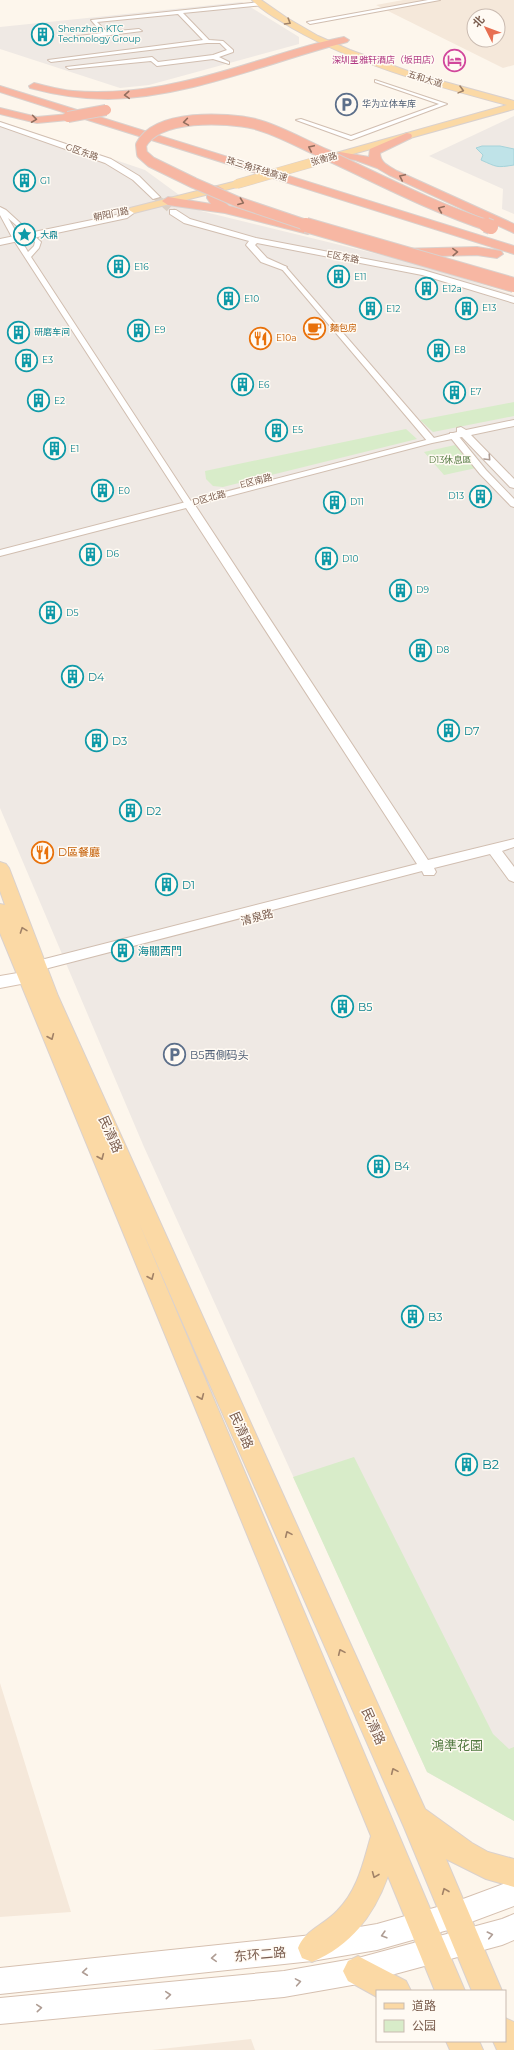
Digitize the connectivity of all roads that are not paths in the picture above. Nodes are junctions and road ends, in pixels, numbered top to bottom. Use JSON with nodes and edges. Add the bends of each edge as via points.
{"nodes":[{"id":1,"x":437,"y":0,"type":"edge"},
{"id":2,"x":259,"y":2,"type":"edge"},
{"id":3,"x":180,"y":13,"type":"junction"},
{"id":4,"x":300,"y":16,"type":"dead end"},
{"id":5,"x":310,"y":22,"type":"junction"},
{"id":6,"x":139,"y":30,"type":"dead end"},
{"id":7,"x":308,"y":33,"type":"junction"},
{"id":8,"x":106,"y":34,"type":"junction"},
{"id":9,"x":328,"y":37,"type":"junction"},
{"id":10,"x":72,"y":39,"type":"dead end"},
{"id":11,"x":207,"y":41,"type":"junction"},
{"id":12,"x":348,"y":41,"type":"dead end"},
{"id":13,"x":301,"y":53,"type":"junction"},
{"id":14,"x":352,"y":54,"type":"junction"},
{"id":15,"x":381,"y":55,"type":"dead end"},
{"id":16,"x":214,"y":57,"type":"junction"},
{"id":17,"x":51,"y":60,"type":"dead end"},
{"id":18,"x":69,"y":67,"type":"dead end"},
{"id":19,"x":228,"y":71,"type":"junction"},
{"id":20,"x":377,"y":81,"type":"dead end"},
{"id":21,"x":0,"y":82,"type":"edge"},
{"id":22,"x":23,"y":82,"type":"dead end"},
{"id":23,"x":0,"y":89,"type":"edge"},
{"id":24,"x":514,"y":96,"type":"edge"},
{"id":25,"x":514,"y":105,"type":"edge"},
{"id":26,"x":0,"y":111,"type":"edge"},
{"id":27,"x":299,"y":120,"type":"dead end"},
{"id":28,"x":0,"y":124,"type":"edge"},
{"id":29,"x":407,"y":136,"type":"junction"},
{"id":30,"x":340,"y":155,"type":"junction"},
{"id":31,"x":382,"y":166,"type":"junction"},
{"id":32,"x":218,"y":189,"type":"junction"},
{"id":33,"x":156,"y":197,"type":"tunnel mouth"},
{"id":34,"x":170,"y":207,"type":"junction"},
{"id":35,"x":0,"y":208,"type":"edge"},
{"id":36,"x":225,"y":209,"type":"junction"},
{"id":37,"x":134,"y":210,"type":"joint"},
{"id":38,"x":514,"y":228,"type":"edge"},
{"id":39,"x":31,"y":234,"type":"junction"},
{"id":40,"x":514,"y":234,"type":"edge"},
{"id":41,"x":15,"y":237,"type":"junction"},
{"id":42,"x":0,"y":238,"type":"edge"},
{"id":43,"x":255,"y":240,"type":"junction"},
{"id":44,"x":514,"y":241,"type":"edge"},
{"id":45,"x":0,"y":242,"type":"edge"},
{"id":46,"x":514,"y":250,"type":"edge"},
{"id":47,"x":28,"y":256,"type":"junction"},
{"id":48,"x":514,"y":257,"type":"edge"},
{"id":49,"x":283,"y":267,"type":"joint"},
{"id":50,"x":514,"y":285,"type":"edge"},
{"id":51,"x":514,"y":300,"type":"edge"},
{"id":52,"x":514,"y":419,"type":"edge"},
{"id":53,"x":514,"y":423,"type":"edge"},
{"id":54,"x":465,"y":431,"type":"junction"},
{"id":55,"x":429,"y":439,"type":"junction"},
{"id":56,"x":514,"y":473,"type":"edge"},
{"id":57,"x":514,"y":486,"type":"edge"},
{"id":58,"x":187,"y":502,"type":"junction"},
{"id":59,"x":514,"y":504,"type":"edge"},
{"id":60,"x":0,"y":549,"type":"edge"},
{"id":61,"x":0,"y":553,"type":"edge"},
{"id":62,"x":514,"y":842,"type":"edge"},
{"id":63,"x":514,"y":850,"type":"edge"},
{"id":64,"x":495,"y":851,"type":"junction"},
{"id":65,"x":0,"y":868,"type":"edge"},
{"id":66,"x":426,"y":869,"type":"junction"},
{"id":67,"x":514,"y":877,"type":"edge"},
{"id":68,"x":0,"y":910,"type":"edge"},
{"id":69,"x":32,"y":972,"type":"junction"},
{"id":70,"x":0,"y":973,"type":"edge"},
{"id":71,"x":0,"y":982,"type":"edge"},
{"id":72,"x":414,"y":1818,"type":"junction"},
{"id":73,"x":385,"y":1837,"type":"junction"},
{"id":74,"x":514,"y":1873,"type":"edge"},
{"id":75,"x":514,"y":1893,"type":"edge"},
{"id":76,"x":455,"y":1915,"type":"junction"},
{"id":77,"x":422,"y":1924,"type":"junction"},
{"id":78,"x":514,"y":1927,"type":"edge"},
{"id":79,"x":466,"y":1941,"type":"junction"},
{"id":80,"x":312,"y":1948,"type":"junction"},
{"id":81,"x":433,"y":1951,"type":"junction"},
{"id":82,"x":358,"y":1972,"type":"junction"},
{"id":83,"x":0,"y":1981,"type":"edge"},
{"id":84,"x":394,"y":1990,"type":"edge"},
{"id":85,"x":450,"y":1990,"type":"edge"},
{"id":86,"x":487,"y":1990,"type":"edge"},
{"id":87,"x":0,"y":2011,"type":"edge"},
{"id":88,"x":506,"y":2035,"type":"edge"},
{"id":89,"x":462,"y":2042,"type":"edge"},
{"id":90,"x":468,"y":2050,"type":"edge"},
{"id":91,"x":512,"y":2050,"type":"edge"}],
"edges":[{"from":1,"to":5,"type":"street"},
{"from":2,"to":3,"type":"street"},
{"from":2,"to":7,"type":"main road","name":"五和大道","one_way":true},
{"from":3,"to":8,"type":"street","via":[[93,21]]},
{"from":3,"to":11,"type":"street"},
{"from":4,"to":5,"type":"main road","name":"五和大道"},
{"from":5,"to":9,"type":"main road","name":"五和大道"},
{"from":6,"to":8,"type":"street"},
{"from":7,"to":9,"type":"main road","name":"五和大道"},
{"from":7,"to":13,"type":"highway","via":[[310,44]]},
{"from":8,"to":10,"type":"street"},
{"from":9,"to":12,"type":"highway"},
{"from":9,"to":13,"type":"highway"},
{"from":9,"to":14,"type":"main road","name":"五和大道"},
{"from":11,"to":16,"type":"street","via":[[221,42],[231,51]]},
{"from":11,"to":17,"type":"street"},
{"from":13,"to":14,"type":"highway","via":[[325,51]]},
{"from":13,"to":19,"type":"highway"},
{"from":14,"to":25,"type":"main road","name":"五和大道","one_way":true,"via":[[420,78]]},
{"from":15,"to":24,"type":"main road","name":"五和大道"},
{"from":16,"to":18,"type":"street","via":[[157,64],[152,59]]},
{"from":16,"to":19,"type":"street"},
{"from":19,"to":22,"type":"highway","one_way":true,"via":[[152,92],[120,96],[70,94]]},
{"from":26,"to":19,"type":"highway","one_way":true,"bridge":true,"via":[[37,120],[68,117],[123,106]]},
{"from":20,"to":27,"type":"street","via":[[444,104],[352,138]]},
{"from":21,"to":44,"type":"highway","name":"珠三角环线高速"},
{"from":23,"to":46,"type":"highway","name":"珠三角环线高速"},
{"from":25,"to":29,"type":"main road","name":"张衡路"},
{"from":28,"to":33,"type":"street","name":"G区东路","via":[[108,161],[136,178]]},
{"from":29,"to":30,"type":"main road","name":"张衡路"},
{"from":29,"to":31,"type":"highway","via":[[374,151],[374,158]]},
{"from":30,"to":31,"type":"highway"},
{"from":30,"to":32,"type":"main road","name":"张衡路","bridge":true},
{"from":38,"to":31,"type":"highway","one_way":true},
{"from":32,"to":34,"type":"main road","name":"张衡路"},
{"from":32,"to":36,"type":"highway","via":[[213,198]]},
{"from":34,"to":36,"type":"highway"},
{"from":34,"to":37,"type":"main road","name":"张衡路"},
{"from":34,"to":43,"type":"street","name":"E区东路","via":[[187,221]]},
{"from":35,"to":39,"type":"street"},
{"from":35,"to":41,"type":"street"},
{"from":36,"to":48,"type":"highway","one_way":true,"via":[[391,253],[476,251]]},
{"from":37,"to":39,"type":"street","name":"朝阳门路","via":[[124,216]]},
{"from":39,"to":41,"type":"street","name":"朝阳门路"},
{"from":39,"to":47,"type":"street","via":[[39,244]]},
{"from":40,"to":50,"type":"highway","one_way":true,"bridge":true,"via":[[441,209],[254,124],[214,120],[175,124],[152,133],[141,145],[144,156],[151,162],[242,202],[336,234]]},
{"from":41,"to":42,"type":"street","name":"朝阳门路"},
{"from":41,"to":45,"type":"street","name":"朝阳门路"},
{"from":41,"to":47,"type":"street"},
{"from":43,"to":49,"type":"street","via":[[250,245],[264,260]]},
{"from":43,"to":51,"type":"street","name":"E区东路","via":[[423,273]]},
{"from":47,"to":58,"type":"street"},
{"from":49,"to":55,"type":"street"},
{"from":52,"to":54,"type":"street"},
{"from":53,"to":54,"type":"street"},
{"from":54,"to":55,"type":"street","name":"D区北路"},
{"from":54,"to":56,"type":"street"},
{"from":54,"to":57,"type":"street","one_way":true},
{"from":54,"to":59,"type":"street","via":[[483,472]]},
{"from":55,"to":58,"type":"street","name":"D区北路"},
{"from":58,"to":60,"type":"street"},
{"from":58,"to":61,"type":"street","name":"D区北路"},
{"from":58,"to":66,"type":"street"},
{"from":62,"to":64,"type":"street","name":"清泉路"},
{"from":63,"to":64,"type":"street","name":"清泉路"},
{"from":64,"to":66,"type":"street","name":"清泉路"},
{"from":64,"to":67,"type":"street"},
{"from":69,"to":65,"type":"main road","name":"民清路","one_way":true},
{"from":66,"to":69,"type":"street","name":"清泉路"},
{"from":68,"to":69,"type":"main road","name":"民清路"},
{"from":69,"to":70,"type":"main road","name":"清泉路"},
{"from":69,"to":71,"type":"main road","name":"清泉路"},
{"from":72,"to":69,"type":"main road","name":"民清路","one_way":true},
{"from":69,"to":73,"type":"main road","name":"民清路","one_way":true},
{"from":72,"to":74,"type":"main road","via":[[444,1843],[471,1860]]},
{"from":76,"to":72,"type":"main road","name":"民清路","one_way":true},
{"from":73,"to":77,"type":"main road","name":"民清路"},
{"from":73,"to":80,"type":"main road","one_way":true,"via":[[377,1870],[366,1895],[352,1916]]},
{"from":75,"to":76,"type":"main road","name":"东环二路"},
{"from":76,"to":77,"type":"main road","name":"东环二路"},
{"from":76,"to":79,"type":"main road","name":"民清路"},
{"from":77,"to":80,"type":"main road","name":"东环二路","one_way":true,"via":[[377,1937]]},
{"from":77,"to":81,"type":"main road","name":"民清路"},
{"from":79,"to":78,"type":"main road","one_way":true},
{"from":79,"to":81,"type":"main road"},
{"from":79,"to":86,"type":"main road","name":"民清路"},
{"from":80,"to":83,"type":"main road","name":"东环二路","one_way":true},
{"from":81,"to":82,"type":"main road"},
{"from":81,"to":85,"type":"main road","name":"民清路"},
{"from":82,"to":84,"type":"main road"},
{"from":87,"to":82,"type":"main road","one_way":true,"via":[[284,1984]]},
{"from":88,"to":91,"type":"main road"},
{"from":89,"to":90,"type":"main road"}]}
